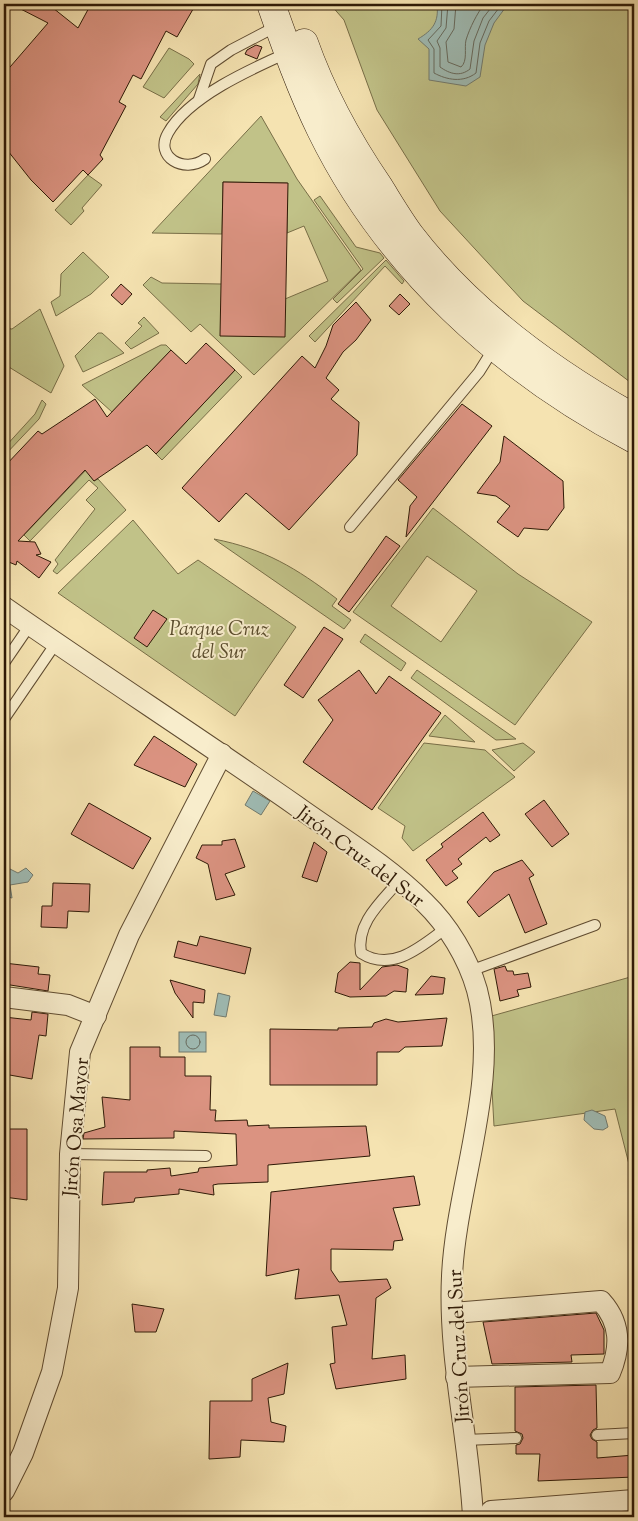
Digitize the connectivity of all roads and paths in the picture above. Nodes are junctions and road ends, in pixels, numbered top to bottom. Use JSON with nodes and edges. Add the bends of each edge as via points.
{"nodes":[{"id":1,"x":280,"y":11,"type":"edge"},
{"id":2,"x":288,"y":53,"type":"junction"},
{"id":3,"x":199,"y":100,"type":"junction"},
{"id":4,"x":204,"y":159,"type":"dead end"},
{"id":5,"x":494,"y":348,"type":"junction"},
{"id":6,"x":634,"y":418,"type":"edge"},
{"id":7,"x":634,"y":439,"type":"edge"},
{"id":8,"x":350,"y":527,"type":"dead end"},
{"id":9,"x":4,"y":607,"type":"edge"},
{"id":10,"x":30,"y":625,"type":"junction"},
{"id":11,"x":56,"y":642,"type":"junction"},
{"id":12,"x":4,"y":663,"type":"edge"},
{"id":13,"x":4,"y":719,"type":"edge"},
{"id":14,"x":222,"y":754,"type":"junction"},
{"id":15,"x":399,"y":881,"type":"junction"},
{"id":16,"x":595,"y":925,"type":"dead end"},
{"id":17,"x":446,"y":928,"type":"junction"},
{"id":18,"x":470,"y":971,"type":"junction"},
{"id":19,"x":4,"y":996,"type":"edge"},
{"id":20,"x":96,"y":1016,"type":"junction"},
{"id":21,"x":70,"y":1154,"type":"junction"},
{"id":22,"x":206,"y":1156,"type":"dead end"},
{"id":23,"x":453,"y":1313,"type":"junction"},
{"id":24,"x":456,"y":1377,"type":"junction"},
{"id":25,"x":634,"y":1433,"type":"edge"},
{"id":26,"x":597,"y":1435,"type":"dead end"},
{"id":27,"x":516,"y":1438,"type":"dead end"},
{"id":28,"x":464,"y":1440,"type":"junction"},
{"id":29,"x":4,"y":1491,"type":"edge"},
{"id":30,"x":634,"y":1500,"type":"edge"},
{"id":31,"x":487,"y":1515,"type":"edge"}],
"edges":[{"from":1,"to":2,"type":"street"},
{"from":1,"to":3,"type":"lane","via":[[211,64]]},
{"from":1,"to":6,"type":"street","via":[[310,61],[360,159],[410,235],[470,300],[518,342]]},
{"from":2,"to":3,"type":"lane","via":[[227,82]]},
{"from":2,"to":5,"type":"street","via":[[322,132],[369,211],[394,246],[432,288]]},
{"from":3,"to":4,"type":"lane","via":[[171,128],[165,142],[166,150],[175,163],[190,166]]},
{"from":5,"to":7,"type":"street","via":[[574,405]]},
{"from":5,"to":8,"type":"lane","via":[[479,372]]},
{"from":9,"to":10,"type":"street","name":"Jirón Cruz del Sur"},
{"from":10,"to":11,"type":"street","name":"Jirón Cruz del Sur"},
{"from":10,"to":12,"type":"lane"},
{"from":11,"to":13,"type":"lane"},
{"from":11,"to":14,"type":"street","name":"Jirón Cruz del Sur"},
{"from":14,"to":15,"type":"street","name":"Jirón Cruz del Sur"},
{"from":14,"to":20,"type":"street","name":"Jirón Osa Mayor","via":[[129,935]]},
{"from":15,"to":17,"type":"street","name":"Jirón Cruz del Sur","via":[[424,902]]},
{"from":15,"to":17,"type":"lane","via":[[362,928],[359,940],[361,953],[381,960],[400,958],[417,950]]},
{"from":16,"to":18,"type":"lane"},
{"from":17,"to":18,"type":"street","name":"Jirón Cruz del Sur","via":[[459,946]]},
{"from":18,"to":23,"type":"street","name":"Jirón Cruz del Sur","via":[[483,1025],[483,1066],[454,1258]]},
{"from":19,"to":20,"type":"street","via":[[68,1006]]},
{"from":20,"to":21,"type":"street","name":"Jirón Osa Mayor","via":[[80,1052]]},
{"from":21,"to":22,"type":"lane"},
{"from":21,"to":29,"type":"street","name":"Jirón Osa Mayor","via":[[68,1288],[52,1372],[23,1453]]},
{"from":23,"to":24,"type":"street","name":"Jirón Cruz del Sur"},
{"from":23,"to":24,"type":"street","via":[[601,1301],[613,1313],[618,1353],[610,1373]]},
{"from":24,"to":28,"type":"street","name":"Jirón Cruz del Sur"},
{"from":25,"to":26,"type":"lane"},
{"from":27,"to":28,"type":"lane"},
{"from":28,"to":31,"type":"street","name":"Jirón Cruz del Sur","via":[[471,1481]]},
{"from":30,"to":31,"type":"street"}]}
